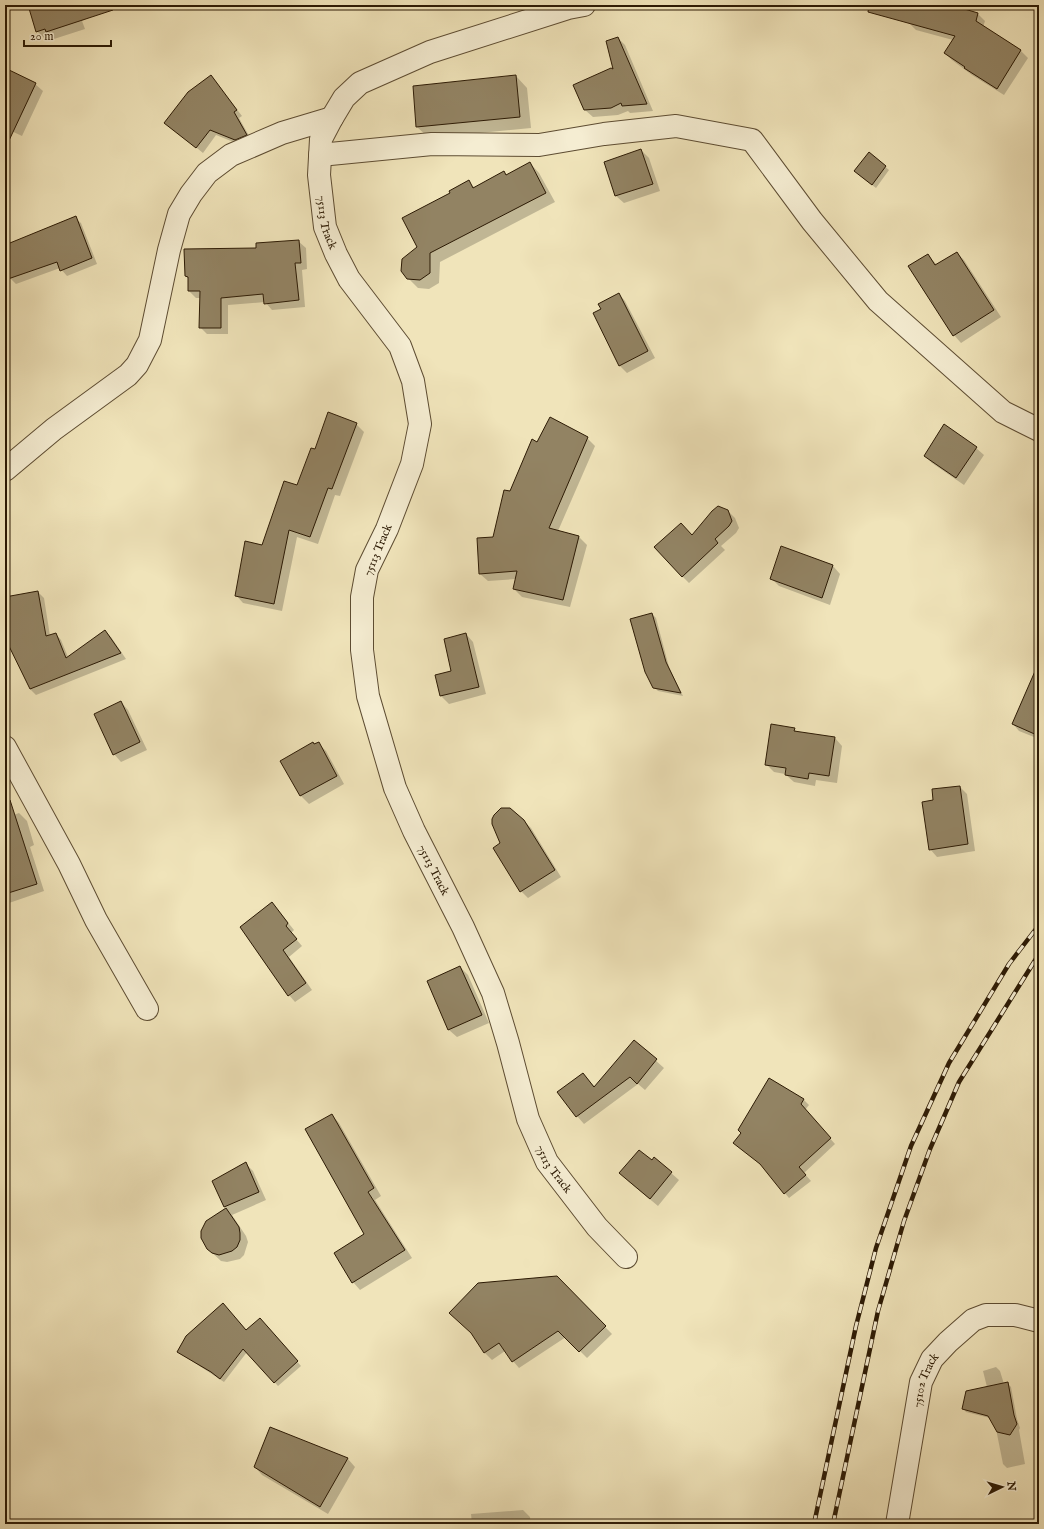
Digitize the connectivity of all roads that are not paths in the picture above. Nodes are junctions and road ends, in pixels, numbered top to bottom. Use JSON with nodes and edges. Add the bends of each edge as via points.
{"nodes":[{"id":1,"x":584,"y":5,"type":"edge"},
{"id":2,"x":332,"y":118,"type":"junction"},
{"id":3,"x":320,"y":155,"type":"junction"},
{"id":4,"x":1039,"y":430,"type":"edge"},
{"id":5,"x":5,"y":470,"type":"edge"},
{"id":6,"x":5,"y":747,"type":"edge"},
{"id":7,"x":147,"y":1010,"type":"dead end"},
{"id":8,"x":626,"y":1257,"type":"dead end"},
{"id":9,"x":1039,"y":1321,"type":"edge"},
{"id":10,"x":897,"y":1524,"type":"edge"}],
"edges":[{"from":1,"to":2,"type":"street","name":"75113 Track","via":[[430,52],[360,83],[344,98]]},
{"from":2,"to":3,"type":"street","name":"75113 Track","via":[[321,139]]},
{"from":2,"to":5,"type":"street","via":[[282,133],[231,155],[207,173],[179,214],[150,340],[137,365],[128,375],[54,429]]},
{"from":3,"to":4,"type":"street","via":[[432,144],[539,145],[676,126],[752,140],[812,221],[878,301],[1003,412]]},
{"from":3,"to":8,"type":"street","name":"75113 Track","via":[[319,175],[325,227],[349,278],[400,346],[413,381],[420,424],[412,464],[387,529],[367,570],[362,597],[362,650],[368,696],[395,788],[493,993],[528,1119],[544,1155],[597,1227]]},
{"from":6,"to":7,"type":"street","via":[[62,851],[96,920]]},
{"from":9,"to":10,"type":"street","name":"75102 Track","via":[[1015,1316],[986,1316],[973,1320],[932,1359],[921,1382]]}]}
